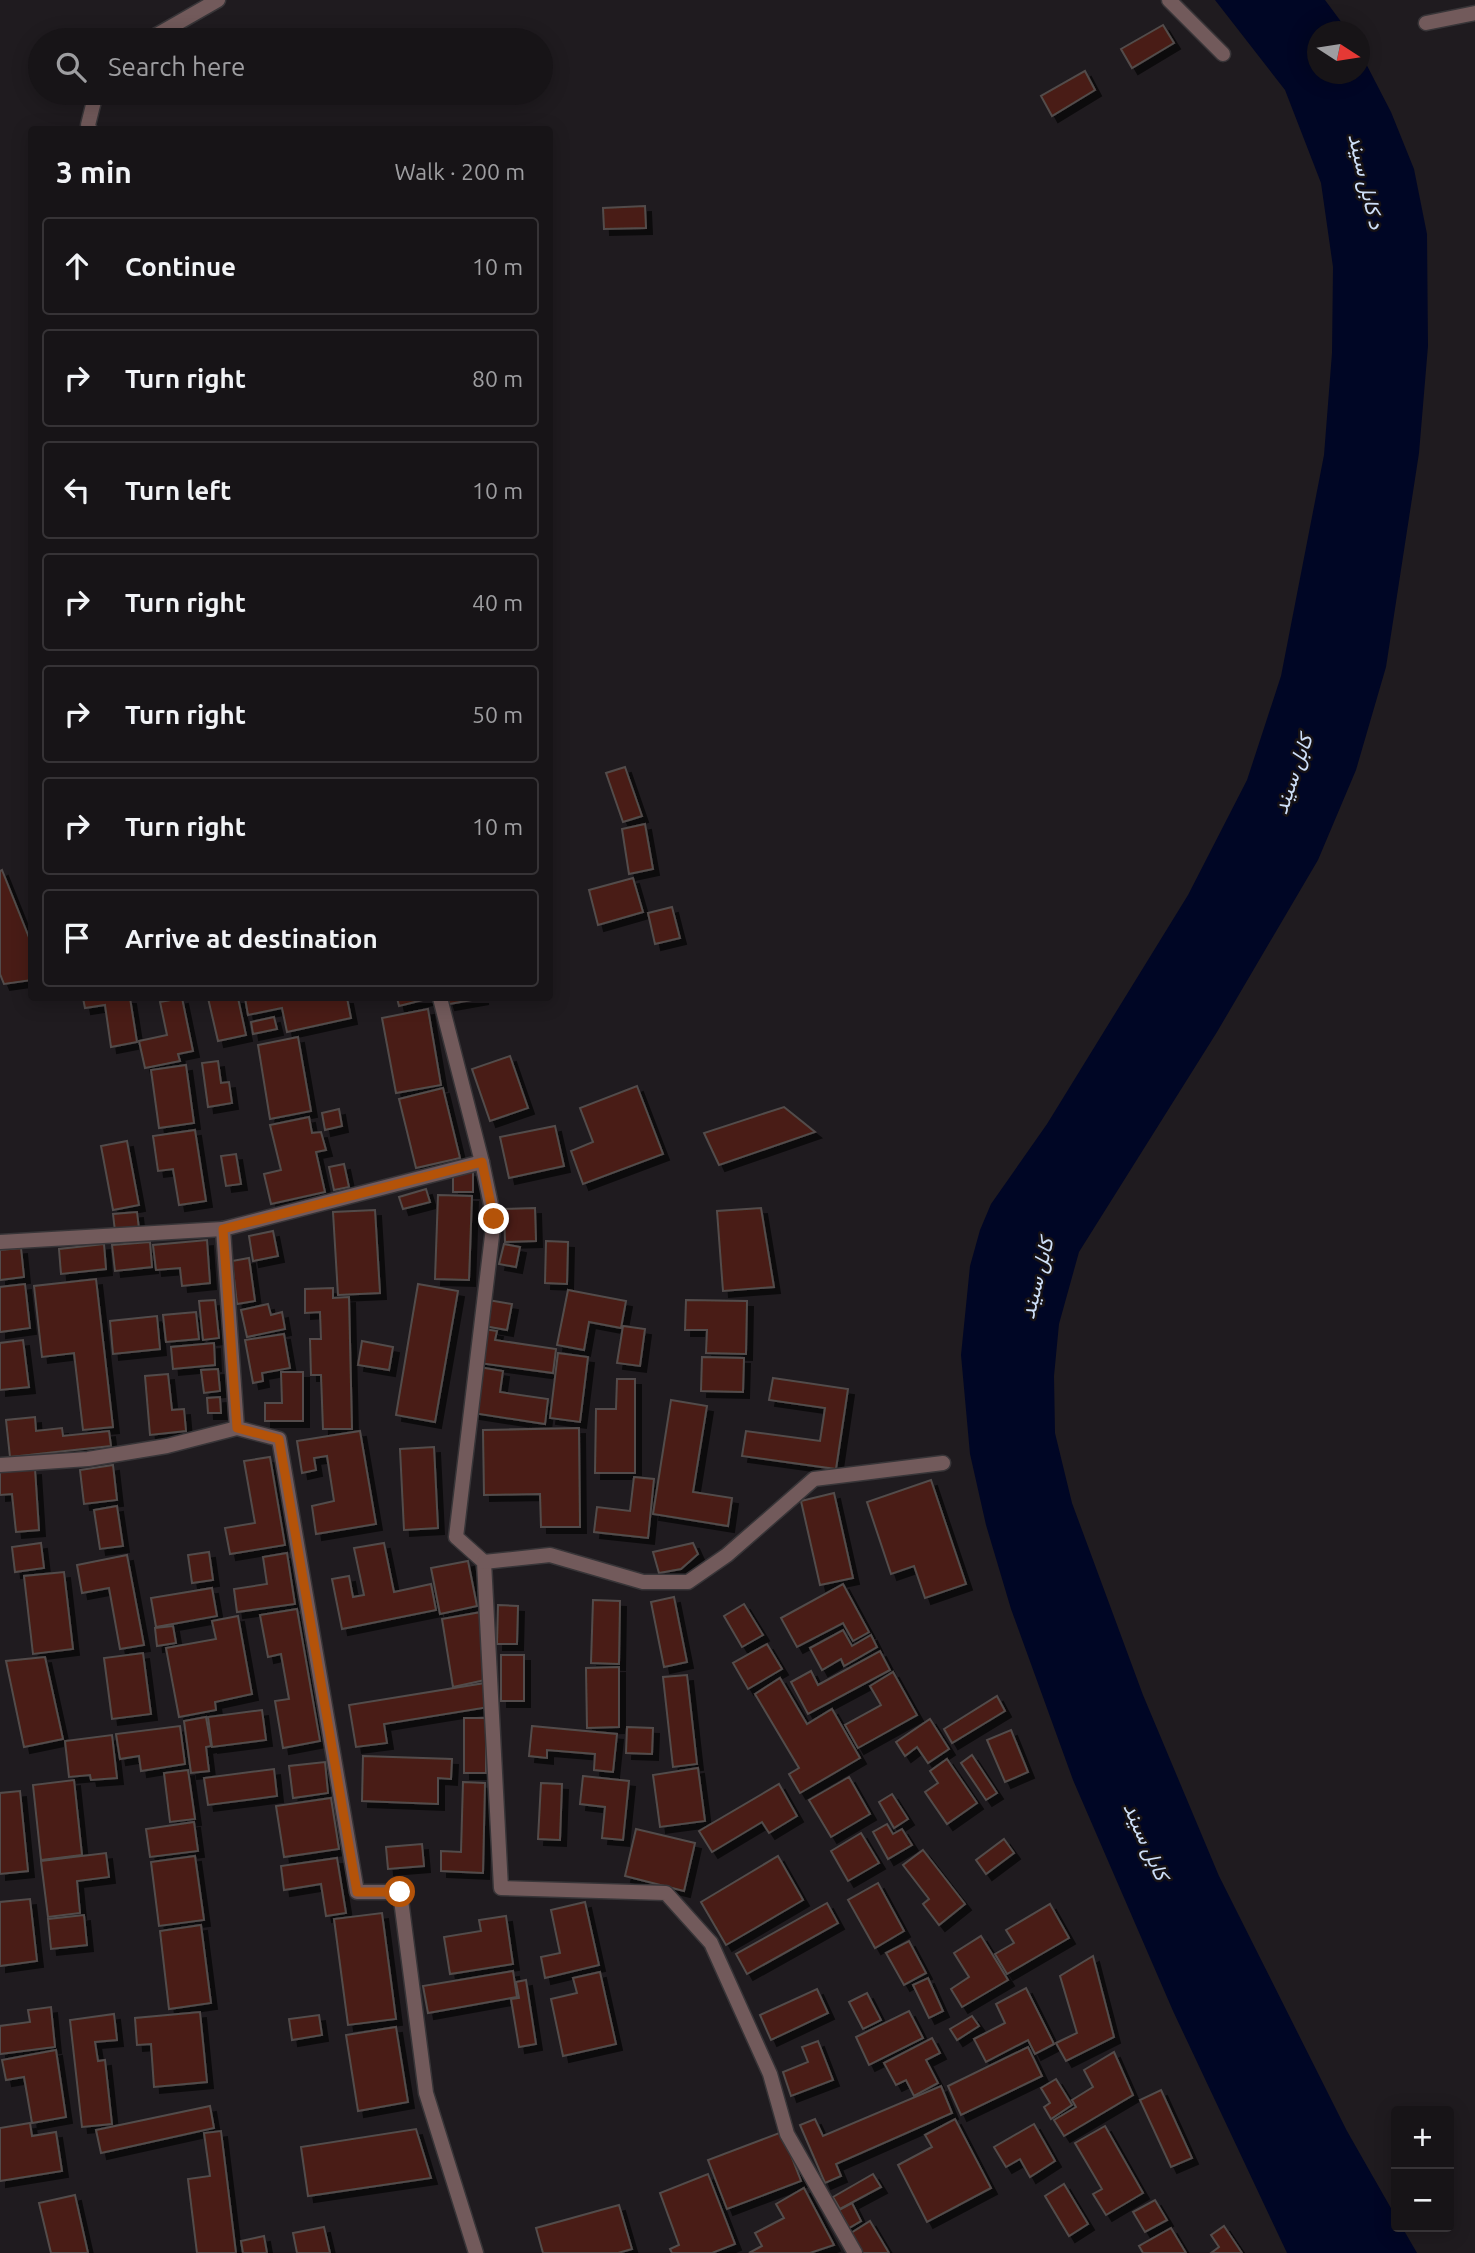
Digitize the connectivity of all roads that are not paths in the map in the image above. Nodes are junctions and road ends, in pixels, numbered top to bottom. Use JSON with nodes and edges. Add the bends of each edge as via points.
{"nodes":[{"id":1,"x":218,"y":0,"type":"edge"},
{"id":2,"x":1169,"y":0,"type":"edge"},
{"id":3,"x":1475,"y":13,"type":"edge"},
{"id":4,"x":1426,"y":23,"type":"dead end"},
{"id":5,"x":169,"y":28,"type":"edge"},
{"id":6,"x":1223,"y":54,"type":"dead end"},
{"id":7,"x":93,"y":105,"type":"edge"},
{"id":8,"x":88,"y":126,"type":"edge"},
{"id":9,"x":441,"y":1001,"type":"edge"},
{"id":10,"x":482,"y":1162,"type":"junction"},
{"id":11,"x":223,"y":1229,"type":"junction"},
{"id":12,"x":0,"y":1242,"type":"edge"},
{"id":13,"x":237,"y":1428,"type":"junction"},
{"id":14,"x":943,"y":1463,"type":"dead end"},
{"id":15,"x":0,"y":1465,"type":"edge"},
{"id":16,"x":484,"y":1562,"type":"junction"},
{"id":17,"x":476,"y":2253,"type":"edge"},
{"id":18,"x":855,"y":2253,"type":"edge"}],
"edges":[{"from":1,"to":5,"type":"street"},
{"from":2,"to":6,"type":"street"},
{"from":3,"to":4,"type":"street"},
{"from":7,"to":8,"type":"street"},
{"from":9,"to":10,"type":"street"},
{"from":10,"to":11,"type":"street"},
{"from":10,"to":16,"type":"street","via":[[494,1219],[456,1537]]},
{"from":11,"to":12,"type":"street"},
{"from":11,"to":13,"type":"street"},
{"from":13,"to":15,"type":"street","via":[[167,1446]]},
{"from":13,"to":17,"type":"street","via":[[279,1439],[357,1892],[400,1892],[426,2093]]},
{"from":14,"to":16,"type":"street","via":[[814,1479],[727,1555],[688,1582],[643,1582],[550,1555]]},
{"from":16,"to":18,"type":"street","via":[[501,1888],[666,1893],[711,1943],[770,2074],[786,2134]]}]}
